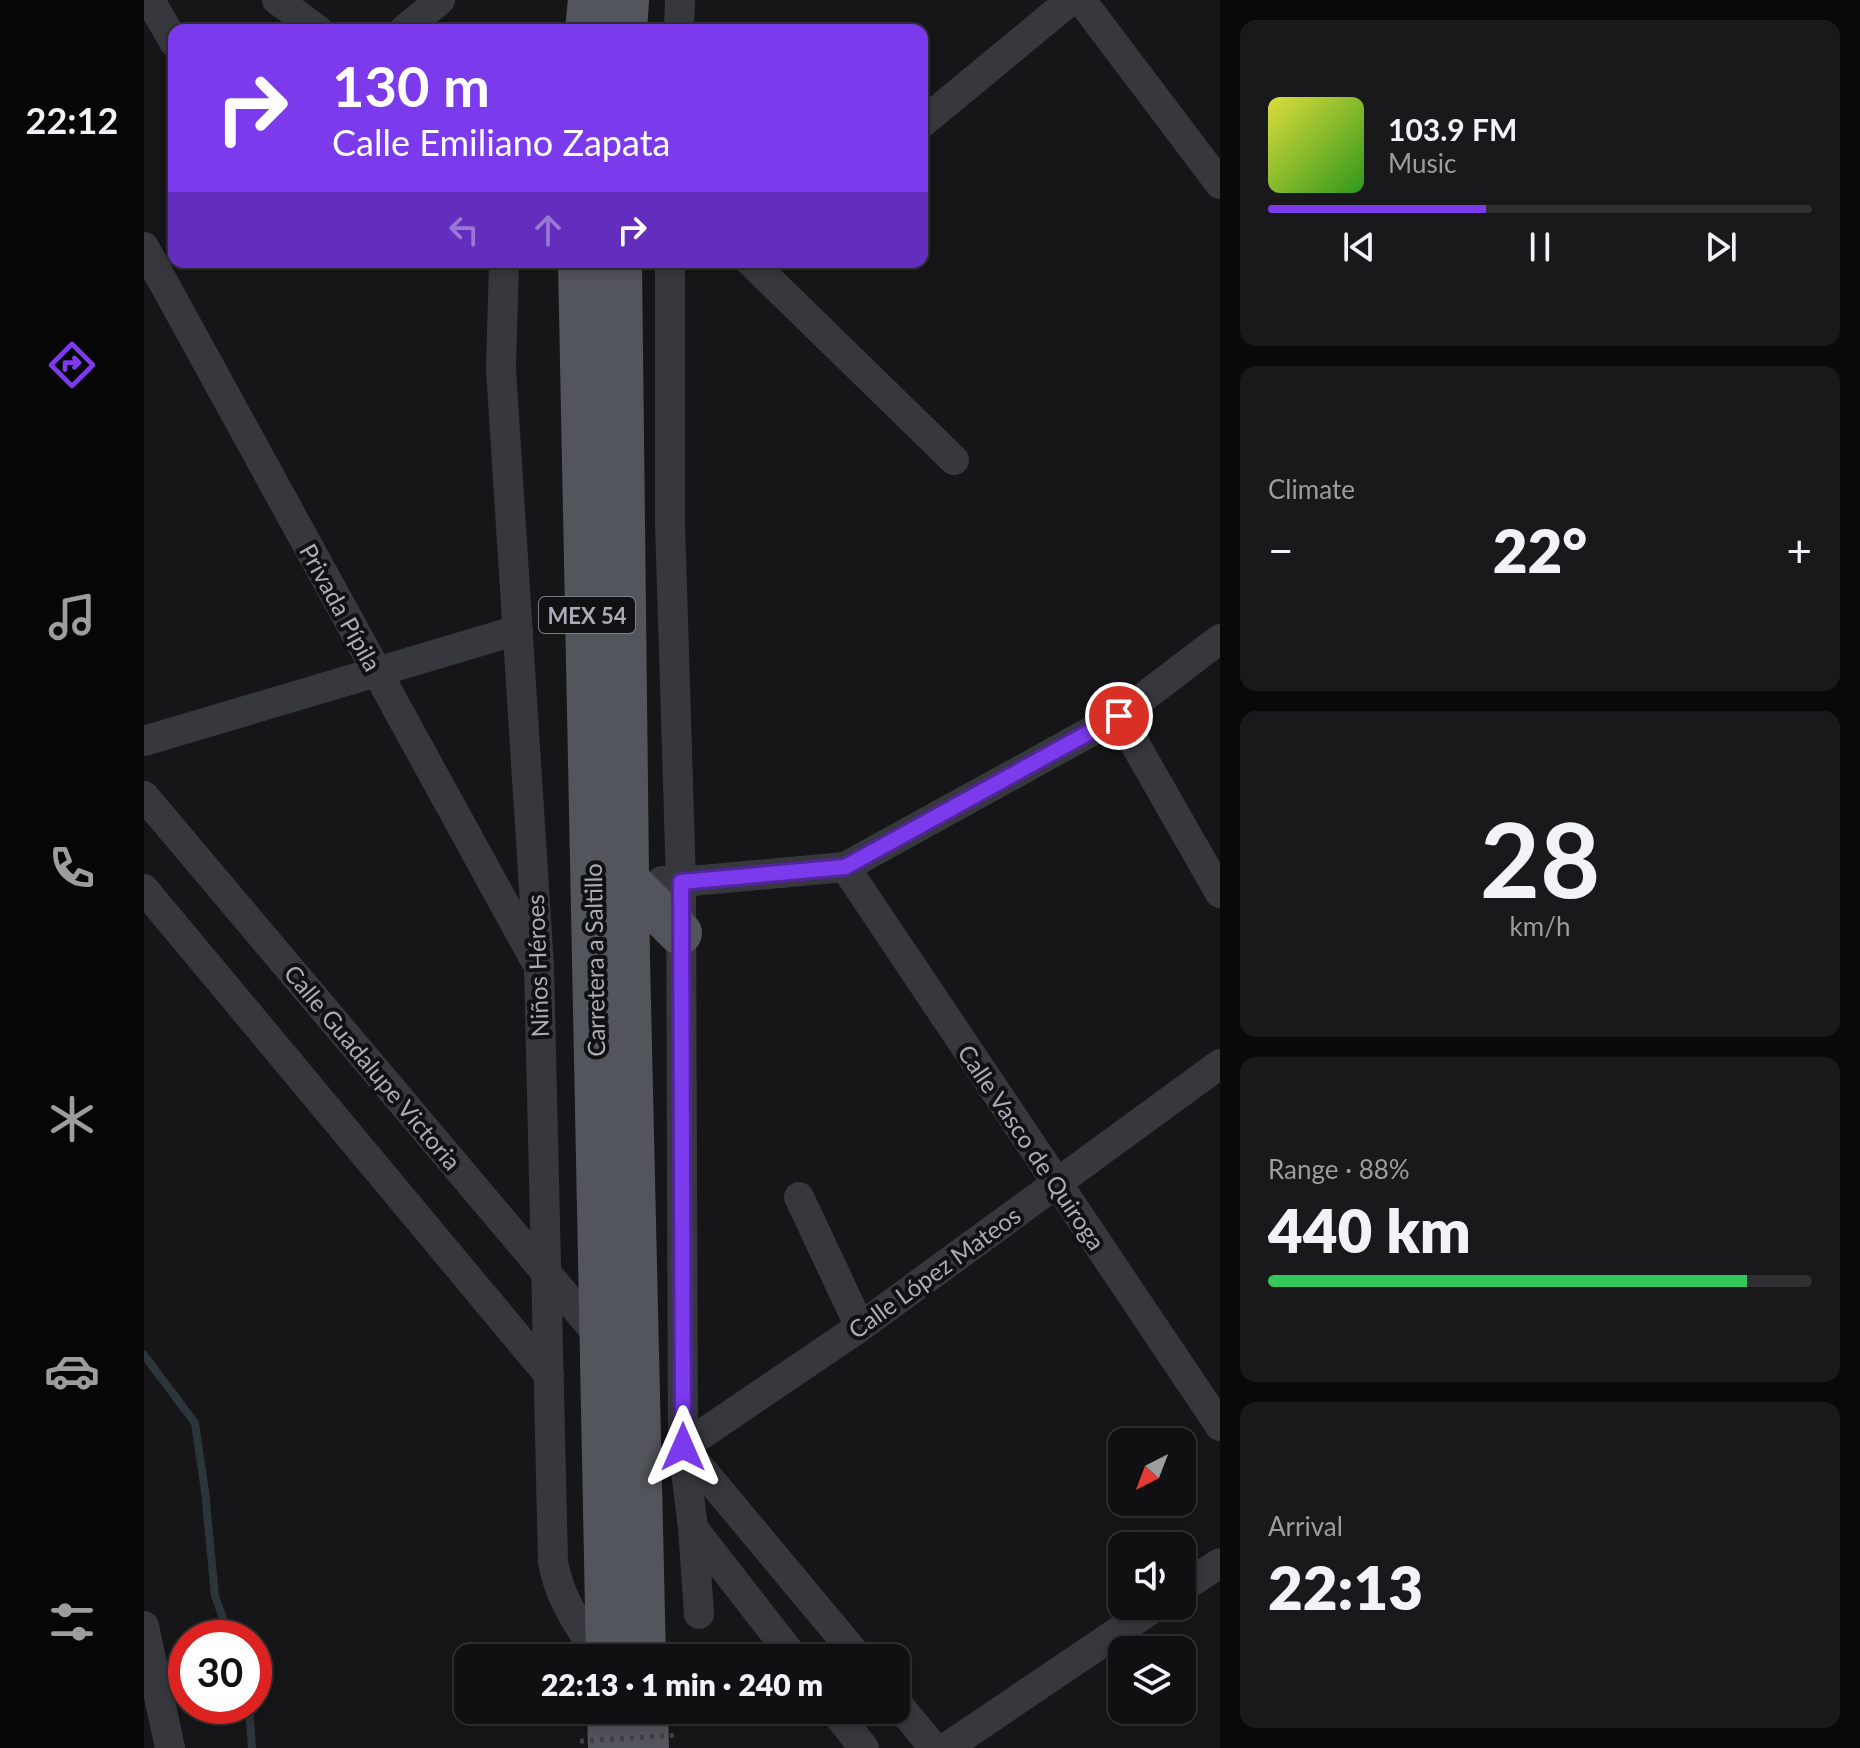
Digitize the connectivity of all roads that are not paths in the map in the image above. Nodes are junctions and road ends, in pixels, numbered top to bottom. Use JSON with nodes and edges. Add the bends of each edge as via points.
{"nodes":[{"id":1,"x":150,"y":0,"type":"edge"},
{"id":2,"x":277,"y":0,"type":"edge"},
{"id":3,"x":440,"y":0,"type":"edge"},
{"id":4,"x":590,"y":0,"type":"edge"},
{"id":5,"x":627,"y":0,"type":"edge"},
{"id":6,"x":680,"y":0,"type":"edge"},
{"id":7,"x":1071,"y":0,"type":"edge"},
{"id":8,"x":1081,"y":0,"type":"edge"},
{"id":9,"x":310,"y":24,"type":"edge"},
{"id":10,"x":411,"y":24,"type":"edge"},
{"id":11,"x":588,"y":24,"type":"edge"},
{"id":12,"x":625,"y":24,"type":"edge"},
{"id":13,"x":679,"y":24,"type":"edge"},
{"id":14,"x":168,"y":32,"type":"edge"},
{"id":15,"x":928,"y":118,"type":"edge"},
{"id":16,"x":1220,"y":184,"type":"edge"},
{"id":17,"x":144,"y":247,"type":"edge"},
{"id":18,"x":504,"y":268,"type":"edge"},
{"id":19,"x":580,"y":268,"type":"edge"},
{"id":20,"x":620,"y":268,"type":"edge"},
{"id":21,"x":670,"y":268,"type":"edge"},
{"id":22,"x":758,"y":268,"type":"edge"},
{"id":23,"x":954,"y":460,"type":"dead end"},
{"id":24,"x":518,"y":630,"type":"junction"},
{"id":25,"x":1220,"y":639,"type":"edge"},
{"id":26,"x":377,"y":672,"type":"junction"},
{"id":27,"x":1119,"y":716,"type":"junction"},
{"id":28,"x":144,"y":741,"type":"edge"},
{"id":29,"x":144,"y":796,"type":"edge"},
{"id":30,"x":845,"y":867,"type":"junction"},
{"id":31,"x":628,"y":880,"type":"junction"},
{"id":32,"x":681,"y":882,"type":"junction"},
{"id":33,"x":144,"y":889,"type":"edge"},
{"id":34,"x":1220,"y":893,"type":"edge"},
{"id":35,"x":680,"y":933,"type":"junction"},
{"id":36,"x":539,"y":967,"type":"junction"},
{"id":37,"x":1220,"y":1064,"type":"edge"},
{"id":38,"x":1057,"y":1183,"type":"junction"},
{"id":39,"x":799,"y":1197,"type":"dead end"},
{"id":40,"x":546,"y":1273,"type":"junction"},
{"id":41,"x":860,"y":1327,"type":"junction"},
{"id":42,"x":602,"y":1339,"type":"junction"},
{"id":43,"x":549,"y":1375,"type":"junction"},
{"id":44,"x":1220,"y":1426,"type":"edge"},
{"id":45,"x":683,"y":1447,"type":"junction"},
{"id":46,"x":693,"y":1528,"type":"junction"},
{"id":47,"x":1220,"y":1563,"type":"edge"},
{"id":48,"x":1196,"y":1579,"type":"edge"},
{"id":49,"x":699,"y":1614,"type":"dead end"},
{"id":50,"x":1135,"y":1620,"type":"edge"},
{"id":51,"x":144,"y":1626,"type":"edge"},
{"id":52,"x":591,"y":1644,"type":"edge"},
{"id":53,"x":608,"y":1644,"type":"edge"},
{"id":54,"x":644,"y":1644,"type":"edge"},
{"id":55,"x":783,"y":1644,"type":"edge"},
{"id":56,"x":847,"y":1644,"type":"edge"},
{"id":57,"x":910,"y":1719,"type":"edge"},
{"id":58,"x":845,"y":1724,"type":"edge"},
{"id":59,"x":170,"y":1748,"type":"edge"},
{"id":60,"x":864,"y":1748,"type":"edge"},
{"id":61,"x":934,"y":1748,"type":"edge"},
{"id":62,"x":946,"y":1748,"type":"edge"}],
"edges":[{"from":1,"to":14,"type":"street"},
{"from":2,"to":9,"type":"street"},
{"from":3,"to":10,"type":"street"},
{"from":4,"to":11,"type":"main road"},
{"from":5,"to":12,"type":"main road"},
{"from":6,"to":13,"type":"street"},
{"from":7,"to":15,"type":"street"},
{"from":8,"to":16,"type":"street"},
{"from":17,"to":26,"type":"street","name":"Privada Pípila"},
{"from":18,"to":24,"type":"street","name":"Niños Héroes","via":[[501,369]]},
{"from":19,"to":42,"type":"main road","name":"Carretera a Saltillo","number":"MEX 54"},
{"from":20,"to":31,"type":"main road","name":"Carretera a Saltillo","number":"MEX 54"},
{"from":21,"to":32,"type":"street","via":[[670,522]]},
{"from":22,"to":23,"type":"street"},
{"from":24,"to":26,"type":"street"},
{"from":24,"to":36,"type":"street","name":"Niños Héroes"},
{"from":25,"to":27,"type":"street"},
{"from":26,"to":28,"type":"street"},
{"from":26,"to":36,"type":"street","name":"Privada Pípila"},
{"from":27,"to":30,"type":"street"},
{"from":27,"to":34,"type":"street"},
{"from":29,"to":40,"type":"street","name":"Calle Guadalupe Victoria"},
{"from":30,"to":32,"type":"street"},
{"from":30,"to":38,"type":"street","name":"Calle Vasco de Quiroga"},
{"from":31,"to":32,"type":"street"},
{"from":31,"to":35,"type":"main road"},
{"from":31,"to":54,"type":"main road","name":"Carretera a Saltillo","number":"MEX 54"},
{"from":32,"to":35,"type":"street"},
{"from":33,"to":43,"type":"street"},
{"from":35,"to":45,"type":"street"},
{"from":36,"to":40,"type":"street","name":"Niños Héroes"},
{"from":37,"to":38,"type":"street","name":"Calle López Mateos"},
{"from":38,"to":41,"type":"street","name":"Calle López Mateos"},
{"from":38,"to":44,"type":"street","name":"Calle Vasco de Quiroga"},
{"from":39,"to":41,"type":"street"},
{"from":40,"to":42,"type":"street","name":"Calle Guadalupe Victoria"},
{"from":40,"to":43,"type":"street","name":"Niños Héroes"},
{"from":41,"to":45,"type":"street","name":"Calle López Mateos"},
{"from":42,"to":53,"type":"main road","name":"Carretera a Saltillo","number":"MEX 54"},
{"from":43,"to":52,"type":"street","name":"Niños Héroes","via":[[553,1562],[567,1606]]},
{"from":45,"to":46,"type":"street"},
{"from":45,"to":56,"type":"street"},
{"from":46,"to":49,"type":"street"},
{"from":46,"to":55,"type":"street"},
{"from":47,"to":48,"type":"street"},
{"from":50,"to":62,"type":"street"},
{"from":51,"to":59,"type":"street"},
{"from":57,"to":61,"type":"street"},
{"from":58,"to":60,"type":"street"}]}
